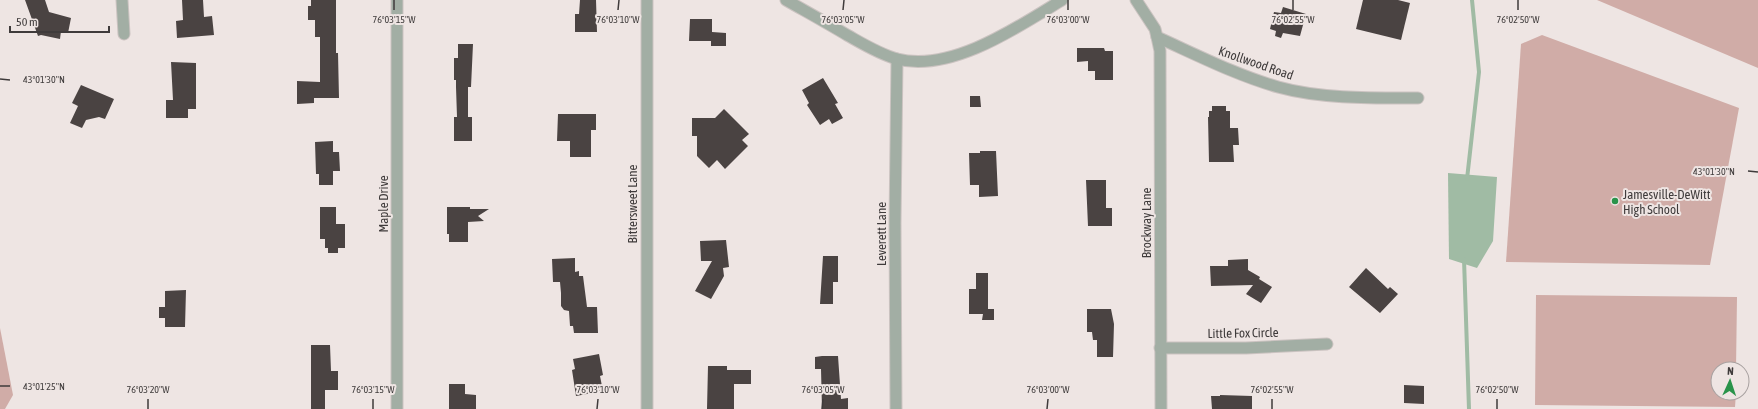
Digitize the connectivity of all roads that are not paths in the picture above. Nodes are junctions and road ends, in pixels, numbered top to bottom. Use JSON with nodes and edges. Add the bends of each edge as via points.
{"nodes":[{"id":1,"x":122,"y":0,"type":"edge"},
{"id":2,"x":397,"y":0,"type":"edge"},
{"id":3,"x":647,"y":0,"type":"edge"},
{"id":4,"x":786,"y":0,"type":"edge"},
{"id":5,"x":1062,"y":0,"type":"edge"},
{"id":6,"x":1136,"y":0,"type":"edge"},
{"id":7,"x":124,"y":34,"type":"dead end"},
{"id":8,"x":1157,"y":37,"type":"junction"},
{"id":9,"x":897,"y":59,"type":"junction"},
{"id":10,"x":1418,"y":98,"type":"dead end"},
{"id":11,"x":1327,"y":344,"type":"dead end"},
{"id":12,"x":1160,"y":348,"type":"junction"},
{"id":13,"x":397,"y":409,"type":"edge"},
{"id":14,"x":647,"y":409,"type":"edge"},
{"id":15,"x":896,"y":409,"type":"edge"},
{"id":16,"x":1160,"y":409,"type":"edge"}],
"edges":[{"from":1,"to":7,"type":"street"},
{"from":2,"to":13,"type":"street","name":"Maple Drive"},
{"from":3,"to":14,"type":"street","name":"Bittersweet Lane"},
{"from":4,"to":9,"type":"street","via":[[875,51]]},
{"from":5,"to":9,"type":"street","via":[[1011,31],[955,56],[916,62]]},
{"from":6,"to":8,"type":"street","via":[[1155,29]]},
{"from":8,"to":10,"type":"street","name":"Knollwood Road","via":[[1226,69],[1278,87],[1300,92],[1365,98]]},
{"from":8,"to":12,"type":"street","name":"Brockway Lane","via":[[1160,51]]},
{"from":9,"to":15,"type":"street","name":"Leverett Lane"},
{"from":11,"to":12,"type":"street","name":"Little Fox Circle","via":[[1246,348]]},
{"from":12,"to":16,"type":"street","name":"Brockway Lane"}]}
